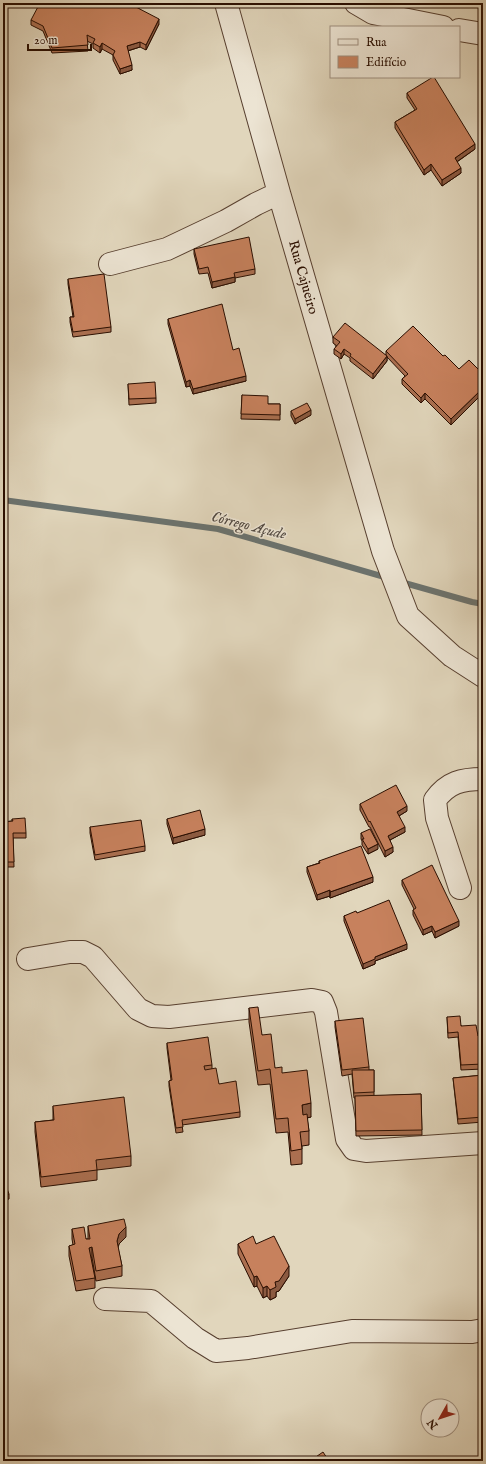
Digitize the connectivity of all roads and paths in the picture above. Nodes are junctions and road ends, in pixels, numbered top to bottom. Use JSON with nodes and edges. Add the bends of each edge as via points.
{"nodes":[{"id":1,"x":226,"y":3,"type":"edge"},
{"id":2,"x":356,"y":3,"type":"edge"},
{"id":3,"x":438,"y":26,"type":"edge"},
{"id":4,"x":460,"y":30,"type":"edge"},
{"id":5,"x":483,"y":34,"type":"edge"},
{"id":6,"x":279,"y":192,"type":"junction"},
{"id":7,"x":110,"y":264,"type":"dead end"},
{"id":8,"x":483,"y":676,"type":"edge"},
{"id":9,"x":483,"y":779,"type":"edge"},
{"id":10,"x":460,"y":888,"type":"dead end"},
{"id":11,"x":28,"y":959,"type":"dead end"},
{"id":12,"x":483,"y":1143,"type":"edge"},
{"id":13,"x":105,"y":1299,"type":"dead end"},
{"id":14,"x":483,"y":1330,"type":"edge"}],
"edges":[{"from":1,"to":6,"type":"street","name":"Rua Cajueiro"},
{"from":2,"to":3,"type":"street","via":[[372,14]]},
{"from":4,"to":5,"type":"street"},
{"from":6,"to":7,"type":"street","via":[[226,221],[167,248]]},
{"from":6,"to":8,"type":"street","name":"Rua Cajueiro","via":[[383,551],[408,616],[452,656]]},
{"from":9,"to":10,"type":"street","via":[[454,783],[442,791],[435,800],[437,818]]},
{"from":11,"to":12,"type":"street","via":[[83,952],[93,957],[138,1009],[152,1016],[169,1017],[312,1000],[322,1002],[326,1012],[347,1139],[354,1148],[366,1151]]},
{"from":13,"to":14,"type":"street","via":[[151,1301],[195,1338],[216,1351],[352,1331]]}]}
